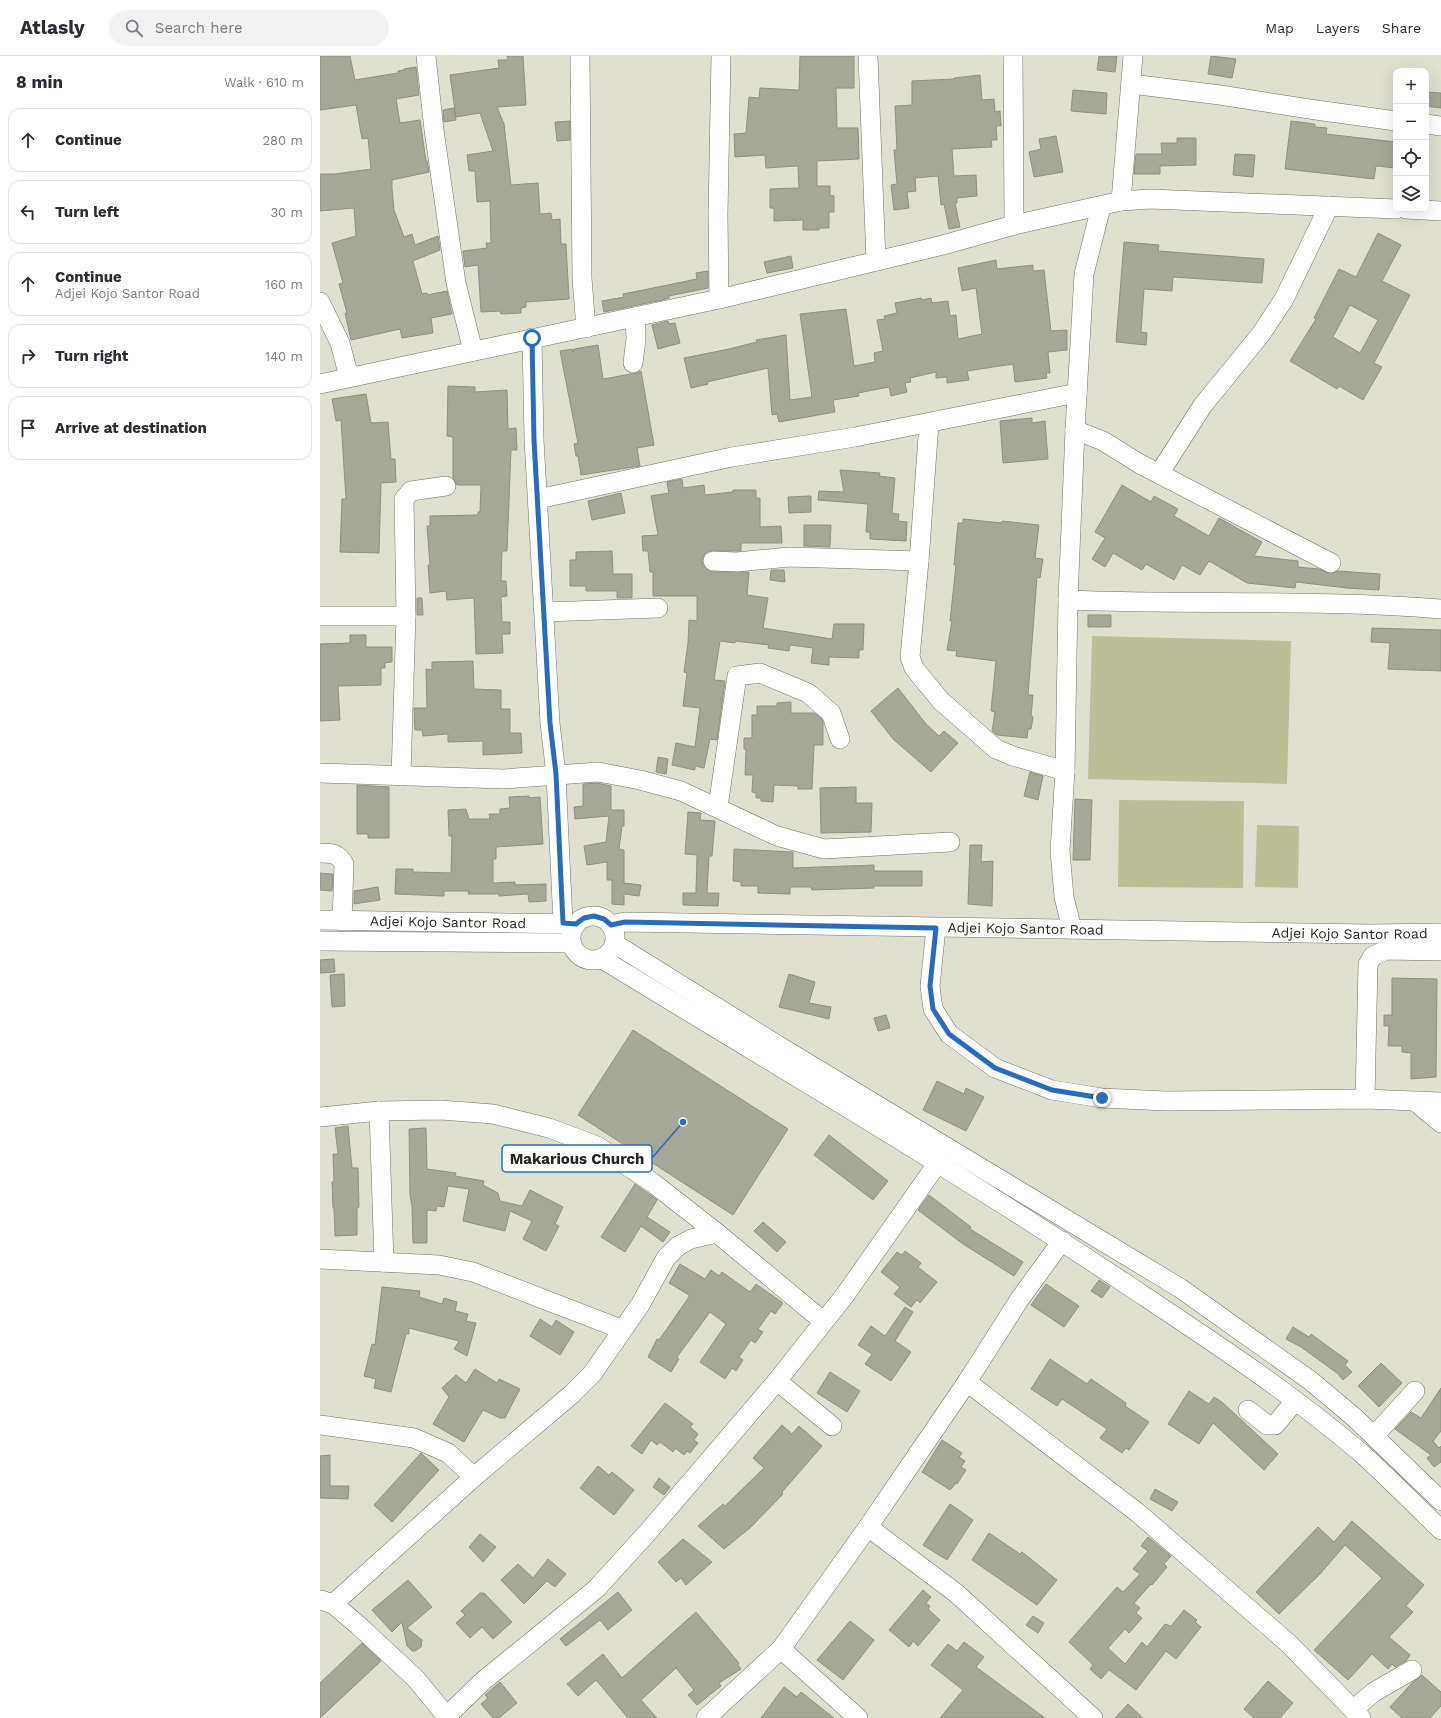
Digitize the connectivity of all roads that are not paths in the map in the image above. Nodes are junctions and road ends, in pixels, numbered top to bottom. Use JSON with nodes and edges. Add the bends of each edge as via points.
{"nodes":[{"id":1,"x":426,"y":56,"type":"edge"},
{"id":2,"x":580,"y":56,"type":"edge"},
{"id":3,"x":721,"y":56,"type":"edge"},
{"id":4,"x":868,"y":56,"type":"edge"},
{"id":5,"x":1013,"y":56,"type":"edge"},
{"id":6,"x":1133,"y":56,"type":"edge"},
{"id":7,"x":1131,"y":84,"type":"junction"},
{"id":8,"x":1393,"y":121,"type":"edge"},
{"id":9,"x":1429,"y":124,"type":"edge"},
{"id":10,"x":1441,"y":126,"type":"edge"},
{"id":11,"x":1121,"y":202,"type":"junction"},
{"id":12,"x":1329,"y":206,"type":"junction"},
{"id":13,"x":1101,"y":207,"type":"junction"},
{"id":14,"x":1393,"y":209,"type":"edge"},
{"id":15,"x":1429,"y":210,"type":"edge"},
{"id":16,"x":1441,"y":211,"type":"edge"},
{"id":17,"x":1014,"y":225,"type":"junction"},
{"id":18,"x":876,"y":261,"type":"junction"},
{"id":19,"x":719,"y":299,"type":"junction"},
{"id":20,"x":320,"y":302,"type":"edge"},
{"id":21,"x":635,"y":317,"type":"junction"},
{"id":22,"x":586,"y":328,"type":"junction"},
{"id":23,"x":532,"y":338,"type":"junction"},
{"id":24,"x":472,"y":351,"type":"junction"},
{"id":25,"x":633,"y":363,"type":"dead end"},
{"id":26,"x":349,"y":377,"type":"junction"},
{"id":27,"x":320,"y":384,"type":"edge"},
{"id":28,"x":1077,"y":393,"type":"junction"},
{"id":29,"x":929,"y":423,"type":"junction"},
{"id":30,"x":1075,"y":430,"type":"junction"},
{"id":31,"x":1159,"y":474,"type":"junction"},
{"id":32,"x":446,"y":486,"type":"dead end"},
{"id":33,"x":538,"y":499,"type":"junction"},
{"id":34,"x":713,"y":561,"type":"dead end"},
{"id":35,"x":920,"y":561,"type":"junction"},
{"id":36,"x":1331,"y":563,"type":"dead end"},
{"id":37,"x":1068,"y":600,"type":"junction"},
{"id":38,"x":658,"y":608,"type":"dead end"},
{"id":39,"x":1441,"y":609,"type":"edge"},
{"id":40,"x":545,"y":612,"type":"junction"},
{"id":41,"x":320,"y":616,"type":"edge"},
{"id":42,"x":406,"y":616,"type":"junction"},
{"id":43,"x":840,"y":739,"type":"dead end"},
{"id":44,"x":1065,"y":771,"type":"junction"},
{"id":45,"x":320,"y":773,"type":"edge"},
{"id":46,"x":556,"y":774,"type":"junction"},
{"id":47,"x":401,"y":776,"type":"junction"},
{"id":48,"x":718,"y":807,"type":"junction"},
{"id":49,"x":950,"y":842,"type":"dead end"},
{"id":50,"x":320,"y":852,"type":"edge"},
{"id":51,"x":320,"y":920,"type":"edge"},
{"id":52,"x":342,"y":921,"type":"junction"},
{"id":53,"x":569,"y":924,"type":"junction"},
{"id":54,"x":611,"y":925,"type":"junction"},
{"id":55,"x":936,"y":928,"type":"junction"},
{"id":56,"x":1072,"y":929,"type":"junction"},
{"id":57,"x":1441,"y":933,"type":"edge"},
{"id":58,"x":320,"y":941,"type":"edge"},
{"id":59,"x":571,"y":943,"type":"junction"},
{"id":60,"x":615,"y":944,"type":"junction"},
{"id":61,"x":1441,"y":951,"type":"edge"},
{"id":62,"x":602,"y":959,"type":"junction"},
{"id":63,"x":1365,"y":1099,"type":"junction"},
{"id":64,"x":1416,"y":1102,"type":"junction"},
{"id":65,"x":1441,"y":1102,"type":"edge"},
{"id":66,"x":378,"y":1111,"type":"junction"},
{"id":67,"x":320,"y":1117,"type":"edge"},
{"id":68,"x":1441,"y":1123,"type":"edge"},
{"id":69,"x":937,"y":1164,"type":"junction"},
{"id":70,"x":717,"y":1233,"type":"junction"},
{"id":71,"x":1062,"y":1241,"type":"junction"},
{"id":72,"x":320,"y":1259,"type":"edge"},
{"id":73,"x":384,"y":1262,"type":"junction"},
{"id":74,"x":823,"y":1321,"type":"junction"},
{"id":75,"x":622,"y":1329,"type":"junction"},
{"id":76,"x":777,"y":1381,"type":"junction"},
{"id":77,"x":967,"y":1382,"type":"junction"},
{"id":78,"x":1415,"y":1392,"type":"dead end"},
{"id":79,"x":1296,"y":1401,"type":"junction"},
{"id":80,"x":1248,"y":1410,"type":"dead end"},
{"id":81,"x":320,"y":1425,"type":"edge"},
{"id":82,"x":832,"y":1426,"type":"dead end"},
{"id":83,"x":1374,"y":1436,"type":"junction"},
{"id":84,"x":474,"y":1477,"type":"junction"},
{"id":85,"x":1441,"y":1501,"type":"edge"},
{"id":86,"x":868,"y":1527,"type":"junction"},
{"id":87,"x":1441,"y":1530,"type":"edge"},
{"id":88,"x":326,"y":1602,"type":"edge"},
{"id":89,"x":781,"y":1649,"type":"junction"},
{"id":90,"x":1412,"y":1670,"type":"dead end"},
{"id":91,"x":1358,"y":1714,"type":"edge"},
{"id":92,"x":447,"y":1717,"type":"edge"},
{"id":93,"x":706,"y":1718,"type":"edge"},
{"id":94,"x":858,"y":1718,"type":"edge"},
{"id":95,"x":1093,"y":1718,"type":"edge"}],
"edges":[{"from":1,"to":24,"type":"street","via":[[456,283]]},
{"from":2,"to":22,"type":"street","via":[[582,278]]},
{"from":3,"to":19,"type":"street"},
{"from":4,"to":18,"type":"street"},
{"from":5,"to":17,"type":"street"},
{"from":6,"to":7,"type":"street"},
{"from":7,"to":8,"type":"street"},
{"from":7,"to":11,"type":"street"},
{"from":9,"to":10,"type":"street"},
{"from":11,"to":12,"type":"street","via":[[1150,199]]},
{"from":11,"to":13,"type":"street"},
{"from":12,"to":14,"type":"street"},
{"from":12,"to":31,"type":"street","via":[[1284,299],[1261,334],[1203,406]]},
{"from":13,"to":17,"type":"street"},
{"from":13,"to":28,"type":"street","via":[[1084,274]]},
{"from":15,"to":16,"type":"street"},
{"from":17,"to":18,"type":"street","via":[[943,246]]},
{"from":18,"to":19,"type":"street"},
{"from":19,"to":21,"type":"street"},
{"from":20,"to":26,"type":"street","via":[[340,343]]},
{"from":21,"to":22,"type":"street"},
{"from":21,"to":25,"type":"street"},
{"from":22,"to":23,"type":"street"},
{"from":23,"to":24,"type":"street"},
{"from":23,"to":33,"type":"street"},
{"from":24,"to":26,"type":"street"},
{"from":26,"to":27,"type":"street"},
{"from":28,"to":29,"type":"street"},
{"from":28,"to":30,"type":"street"},
{"from":29,"to":33,"type":"street","via":[[732,457]]},
{"from":29,"to":35,"type":"street"},
{"from":30,"to":31,"type":"street","via":[[1103,441]]},
{"from":30,"to":37,"type":"street"},
{"from":31,"to":36,"type":"street"},
{"from":32,"to":42,"type":"street","via":[[411,491],[404,499]]},
{"from":33,"to":40,"type":"street"},
{"from":34,"to":35,"type":"street","via":[[737,562],[789,557]]},
{"from":35,"to":44,"type":"street","via":[[910,657],[914,668],[941,701],[996,749]]},
{"from":37,"to":39,"type":"street","via":[[1340,602]]},
{"from":37,"to":44,"type":"street"},
{"from":38,"to":40,"type":"street"},
{"from":40,"to":46,"type":"street","via":[[550,723]]},
{"from":41,"to":42,"type":"street"},
{"from":42,"to":47,"type":"street"},
{"from":43,"to":48,"type":"street","via":[[831,713],[808,693],[760,673],[737,676]]},
{"from":44,"to":56,"type":"street","via":[[1060,851],[1064,897]]},
{"from":45,"to":47,"type":"street"},
{"from":46,"to":47,"type":"street","via":[[503,779]]},
{"from":46,"to":48,"type":"street","via":[[598,772],[640,780],[681,791]]},
{"from":46,"to":53,"type":"street"},
{"from":48,"to":49,"type":"street","via":[[777,836],[824,849]]},
{"from":50,"to":52,"type":"street","via":[[335,854],[344,864]]},
{"from":51,"to":52,"type":"street","name":"Adjei Kojo Santor Road"},
{"from":52,"to":53,"type":"street","name":"Adjei Kojo Santor Road"},
{"from":53,"to":54,"type":"street","via":[[594,916],[604,919]]},
{"from":53,"to":59,"type":"street"},
{"from":54,"to":55,"type":"street","name":"Adjei Kojo Santor Road","via":[[625,922]]},
{"from":54,"to":60,"type":"street","via":[[615,934]]},
{"from":55,"to":56,"type":"street","name":"Adjei Kojo Santor Road"},
{"from":55,"to":63,"type":"street","via":[[930,986],[933,1009],[949,1034],[995,1068],[1052,1090],[1102,1098],[1166,1101]]},
{"from":56,"to":57,"type":"street","name":"Adjei Kojo Santor Road"},
{"from":58,"to":59,"type":"street","name":"Adjei Kojo Santor Road"},
{"from":59,"to":62,"type":"street","via":[[575,952],[582,958],[592,961]]},
{"from":60,"to":62,"type":"street","via":[[610,953]]},
{"from":60,"to":83,"type":"street","via":[[1180,1288],[1311,1381]]},
{"from":61,"to":63,"type":"street","via":[[1386,950],[1373,956],[1368,964]]},
{"from":62,"to":69,"type":"street"},
{"from":63,"to":64,"type":"street"},
{"from":64,"to":65,"type":"street"},
{"from":64,"to":68,"type":"street"},
{"from":66,"to":67,"type":"street"},
{"from":66,"to":70,"type":"street","via":[[441,1110],[493,1114],[548,1128],[597,1146],[653,1183]]},
{"from":66,"to":73,"type":"street"},
{"from":69,"to":71,"type":"street"},
{"from":69,"to":74,"type":"street","via":[[845,1295]]},
{"from":70,"to":74,"type":"street"},
{"from":70,"to":75,"type":"street","via":[[678,1246],[666,1258],[640,1305]]},
{"from":71,"to":77,"type":"street","via":[[1019,1300]]},
{"from":71,"to":79,"type":"street"},
{"from":72,"to":73,"type":"street"},
{"from":73,"to":75,"type":"street","via":[[439,1265],[473,1272]]},
{"from":74,"to":76,"type":"street"},
{"from":75,"to":84,"type":"street","via":[[592,1374]]},
{"from":76,"to":82,"type":"street"},
{"from":76,"to":92,"type":"street","via":[[596,1589],[483,1681]]},
{"from":77,"to":86,"type":"street"},
{"from":77,"to":91,"type":"street","via":[[1138,1513],[1288,1643]]},
{"from":78,"to":83,"type":"street"},
{"from":79,"to":80,"type":"street","via":[[1275,1425],[1267,1425]]},
{"from":79,"to":87,"type":"street","via":[[1362,1454]]},
{"from":81,"to":84,"type":"street","via":[[414,1438],[448,1453]]},
{"from":83,"to":85,"type":"street"},
{"from":84,"to":88,"type":"street"},
{"from":86,"to":89,"type":"street"},
{"from":86,"to":95,"type":"street","via":[[956,1593]]},
{"from":88,"to":92,"type":"street","via":[[358,1625],[416,1679]]},
{"from":89,"to":93,"type":"street"},
{"from":89,"to":94,"type":"street"},
{"from":90,"to":91,"type":"street","via":[[1374,1692]]}]}
